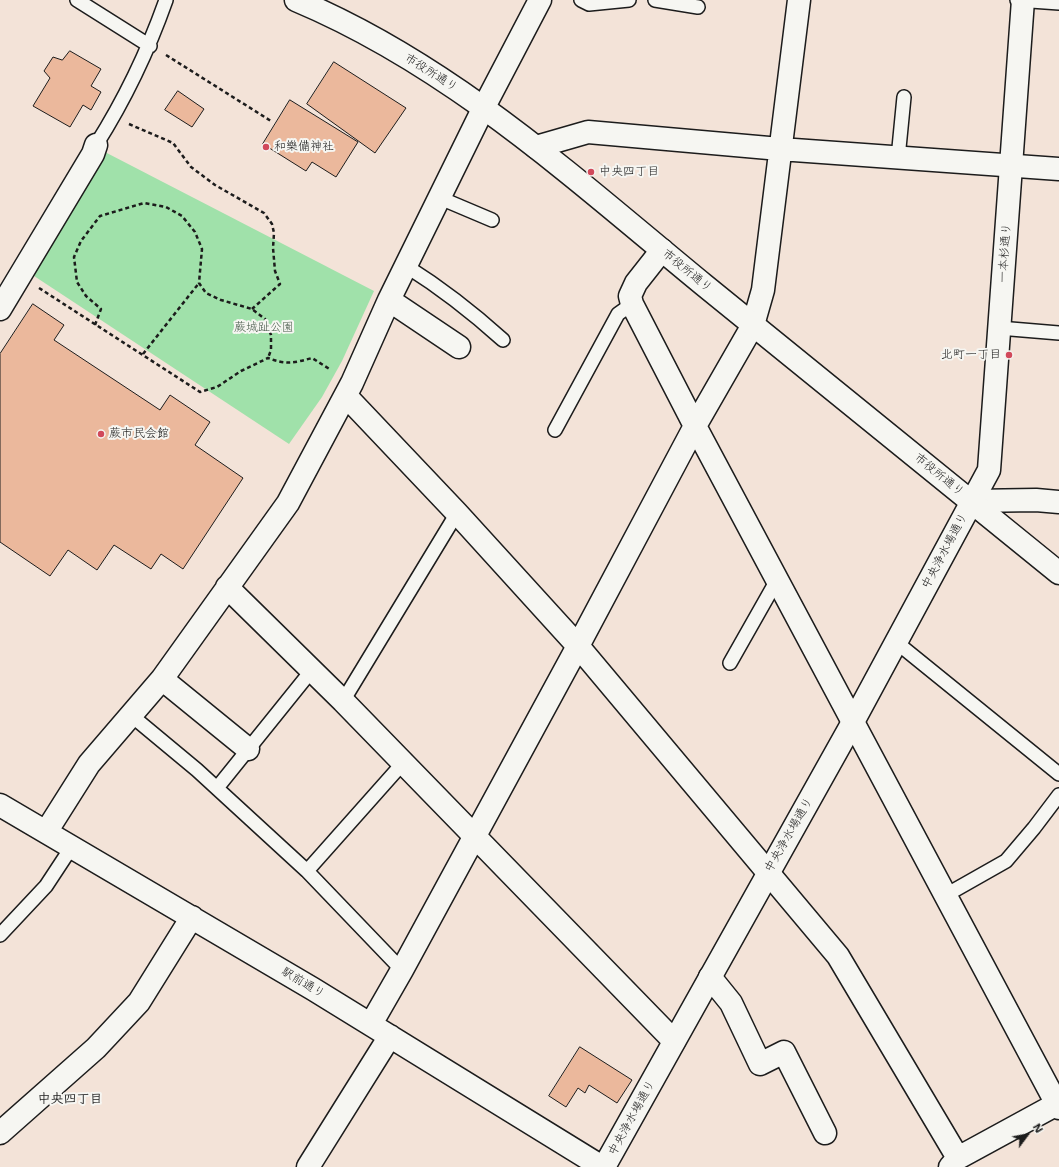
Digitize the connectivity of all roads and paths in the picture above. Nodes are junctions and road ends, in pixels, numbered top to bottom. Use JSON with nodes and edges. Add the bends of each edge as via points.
{"nodes":[{"id":1,"x":77,"y":0,"type":"edge"},
{"id":2,"x":166,"y":0,"type":"edge"},
{"id":3,"x":296,"y":0,"type":"edge"},
{"id":4,"x":540,"y":0,"type":"edge"},
{"id":5,"x":581,"y":0,"type":"edge"},
{"id":6,"x":629,"y":0,"type":"edge"},
{"id":7,"x":656,"y":0,"type":"edge"},
{"id":8,"x":799,"y":0,"type":"edge"},
{"id":9,"x":1020,"y":0,"type":"edge"},
{"id":10,"x":1059,"y":3,"type":"edge"},
{"id":11,"x":698,"y":7,"type":"dead end"},
{"id":12,"x":150,"y":46,"type":"junction"},
{"id":13,"x":904,"y":97,"type":"dead end"},
{"id":14,"x":484,"y":107,"type":"junction"},
{"id":15,"x":114,"y":116,"type":"junction"},
{"id":16,"x":271,"y":121,"type":"dead end"},
{"id":17,"x":96,"y":145,"type":"joint"},
{"id":18,"x":536,"y":146,"type":"junction"},
{"id":19,"x":780,"y":149,"type":"junction"},
{"id":20,"x":898,"y":158,"type":"junction"},
{"id":21,"x":1011,"y":166,"type":"junction"},
{"id":22,"x":1059,"y":169,"type":"edge"},
{"id":23,"x":440,"y":198,"type":"junction"},
{"id":24,"x":492,"y":220,"type":"dead end"},
{"id":25,"x":662,"y":250,"type":"junction"},
{"id":26,"x":406,"y":266,"type":"junction"},
{"id":27,"x":21,"y":276,"type":"junction"},
{"id":28,"x":199,"y":282,"type":"junction"},
{"id":29,"x":389,"y":300,"type":"junction"},
{"id":30,"x":1,"y":304,"type":"edge"},
{"id":31,"x":632,"y":304,"type":"junction"},
{"id":32,"x":252,"y":309,"type":"junction"},
{"id":33,"x":95,"y":325,"type":"junction"},
{"id":34,"x":753,"y":325,"type":"junction"},
{"id":35,"x":999,"y":328,"type":"junction"},
{"id":36,"x":1059,"y":334,"type":"edge"},
{"id":37,"x":503,"y":340,"type":"dead end"},
{"id":38,"x":460,"y":348,"type":"dead end"},
{"id":39,"x":143,"y":354,"type":"junction"},
{"id":40,"x":268,"y":358,"type":"junction"},
{"id":41,"x":349,"y":389,"type":"junction"},
{"id":42,"x":695,"y":426,"type":"junction"},
{"id":43,"x":555,"y":430,"type":"dead end"},
{"id":44,"x":972,"y":501,"type":"junction"},
{"id":45,"x":1059,"y":502,"type":"edge"},
{"id":46,"x":458,"y":513,"type":"junction"},
{"id":47,"x":1059,"y":573,"type":"edge"},
{"id":48,"x":777,"y":580,"type":"junction"},
{"id":49,"x":227,"y":587,"type":"junction"},
{"id":50,"x":896,"y":642,"type":"junction"},
{"id":51,"x":578,"y":646,"type":"junction"},
{"id":52,"x":730,"y":663,"type":"dead end"},
{"id":53,"x":312,"y":670,"type":"junction"},
{"id":54,"x":166,"y":674,"type":"junction"},
{"id":55,"x":343,"y":701,"type":"junction"},
{"id":56,"x":132,"y":716,"type":"junction"},
{"id":57,"x":853,"y":722,"type":"junction"},
{"id":58,"x":248,"y":749,"type":"junction"},
{"id":59,"x":403,"y":763,"type":"junction"},
{"id":60,"x":1059,"y":774,"type":"edge"},
{"id":61,"x":217,"y":788,"type":"junction"},
{"id":62,"x":1059,"y":795,"type":"edge"},
{"id":63,"x":0,"y":805,"type":"edge"},
{"id":64,"x":46,"y":832,"type":"junction"},
{"id":65,"x":474,"y":836,"type":"junction"},
{"id":66,"x":71,"y":848,"type":"junction"},
{"id":67,"x":768,"y":871,"type":"junction"},
{"id":68,"x":307,"y":872,"type":"junction"},
{"id":69,"x":946,"y":895,"type":"junction"},
{"id":70,"x":192,"y":917,"type":"junction"},
{"id":71,"x":0,"y":936,"type":"edge"},
{"id":72,"x":402,"y":970,"type":"junction"},
{"id":73,"x":710,"y":977,"type":"junction"},
{"id":74,"x":371,"y":1024,"type":"junction"},
{"id":75,"x":390,"y":1036,"type":"junction"},
{"id":76,"x":674,"y":1041,"type":"junction"},
{"id":77,"x":1058,"y":1105,"type":"edge"},
{"id":78,"x":0,"y":1133,"type":"edge"},
{"id":79,"x":825,"y":1133,"type":"dead end"},
{"id":80,"x":957,"y":1164,"type":"edge"},
{"id":81,"x":308,"y":1167,"type":"edge"},
{"id":82,"x":603,"y":1167,"type":"edge"}],
"edges":[{"from":1,"to":12,"type":"lane"},
{"from":2,"to":12,"type":"lane"},
{"from":3,"to":14,"type":"street","name":"市役所通り","via":[[360,30]]},
{"from":4,"to":14,"type":"street"},
{"from":5,"to":6,"type":"lane","via":[[589,4]]},
{"from":7,"to":11,"type":"lane"},
{"from":8,"to":19,"type":"street"},
{"from":9,"to":10,"type":"lane"},
{"from":9,"to":21,"type":"street","name":"一本杉通り"},
{"from":12,"to":15,"type":"lane"},
{"from":12,"to":16,"type":"path"},
{"from":13,"to":20,"type":"lane"},
{"from":14,"to":18,"type":"street","name":"市役所通り"},
{"from":14,"to":23,"type":"street"},
{"from":15,"to":17,"type":"lane"},
{"from":15,"to":32,"type":"path","via":[[172,142],[192,167],[215,185],[264,213],[274,232],[275,271],[280,284]]},
{"from":17,"to":27,"type":"street"},
{"from":18,"to":19,"type":"street","via":[[588,132]]},
{"from":18,"to":25,"type":"street","name":"市役所通り"},
{"from":19,"to":20,"type":"street"},
{"from":19,"to":34,"type":"street","via":[[763,290]]},
{"from":20,"to":21,"type":"street"},
{"from":21,"to":22,"type":"street"},
{"from":21,"to":35,"type":"street","name":"一本杉通り"},
{"from":23,"to":24,"type":"lane"},
{"from":23,"to":26,"type":"street"},
{"from":25,"to":31,"type":"street","via":[[636,283],[630,296]]},
{"from":25,"to":34,"type":"street","name":"市役所通り"},
{"from":26,"to":29,"type":"street"},
{"from":26,"to":37,"type":"lane","via":[[444,290]]},
{"from":27,"to":30,"type":"street"},
{"from":27,"to":33,"type":"path"},
{"from":28,"to":32,"type":"path","via":[[206,293]]},
{"from":28,"to":33,"type":"path","via":[[202,249],[195,232],[182,216],[166,207],[144,203],[100,216],[81,241],[74,258],[77,282],[86,296],[102,309]]},
{"from":28,"to":39,"type":"path"},
{"from":29,"to":38,"type":"street"},
{"from":29,"to":41,"type":"street"},
{"from":31,"to":42,"type":"street"},
{"from":31,"to":43,"type":"lane","via":[[618,314]]},
{"from":32,"to":40,"type":"path","via":[[265,319],[272,335]]},
{"from":33,"to":39,"type":"path"},
{"from":34,"to":42,"type":"street"},
{"from":34,"to":44,"type":"street","name":"市役所通り"},
{"from":35,"to":36,"type":"lane"},
{"from":35,"to":44,"type":"street","name":"一本杉通り","via":[[989,470]]},
{"from":39,"to":40,"type":"path","via":[[200,392],[217,387]]},
{"from":40,"to":41,"type":"path","via":[[282,364],[312,358]]},
{"from":41,"to":46,"type":"street"},
{"from":41,"to":49,"type":"street","via":[[288,503]]},
{"from":42,"to":48,"type":"street"},
{"from":42,"to":51,"type":"street"},
{"from":44,"to":45,"type":"street"},
{"from":44,"to":47,"type":"street","name":"市役所通り"},
{"from":44,"to":50,"type":"street","name":"中央浄水場通り"},
{"from":46,"to":51,"type":"street"},
{"from":46,"to":55,"type":"lane"},
{"from":48,"to":52,"type":"lane"},
{"from":48,"to":57,"type":"street"},
{"from":49,"to":53,"type":"street"},
{"from":49,"to":54,"type":"street"},
{"from":50,"to":57,"type":"street","name":"中央浄水場通り"},
{"from":50,"to":60,"type":"lane"},
{"from":51,"to":65,"type":"street"},
{"from":51,"to":67,"type":"street"},
{"from":53,"to":55,"type":"street"},
{"from":53,"to":58,"type":"lane"},
{"from":54,"to":56,"type":"street"},
{"from":54,"to":58,"type":"street"},
{"from":55,"to":59,"type":"street"},
{"from":56,"to":61,"type":"lane"},
{"from":56,"to":64,"type":"street","via":[[89,764]]},
{"from":57,"to":67,"type":"street","name":"中央浄水場通り"},
{"from":57,"to":69,"type":"street"},
{"from":58,"to":61,"type":"lane"},
{"from":59,"to":65,"type":"street"},
{"from":59,"to":68,"type":"lane"},
{"from":61,"to":68,"type":"lane"},
{"from":62,"to":69,"type":"lane","via":[[1006,861]]},
{"from":63,"to":64,"type":"street","name":"駅前通り"},
{"from":64,"to":66,"type":"street","name":"駅前通り"},
{"from":65,"to":72,"type":"street"},
{"from":65,"to":76,"type":"street"},
{"from":66,"to":70,"type":"street","name":"駅前通り"},
{"from":66,"to":71,"type":"lane","via":[[46,886]]},
{"from":67,"to":73,"type":"street","name":"中央浄水場通り"},
{"from":67,"to":80,"type":"street","via":[[838,956]]},
{"from":68,"to":72,"type":"lane"},
{"from":69,"to":77,"type":"street"},
{"from":70,"to":74,"type":"street","name":"駅前通り"},
{"from":70,"to":78,"type":"street","via":[[139,1002],[96,1048]]},
{"from":72,"to":74,"type":"street"},
{"from":73,"to":76,"type":"street","name":"中央浄水場通り"},
{"from":73,"to":79,"type":"street","via":[[731,1003],[760,1064],[784,1052]]},
{"from":74,"to":75,"type":"street","name":"駅前通り"},
{"from":75,"to":81,"type":"street"},
{"from":75,"to":82,"type":"street","name":"駅前通り"},
{"from":76,"to":82,"type":"street","name":"中央浄水場通り"},
{"from":77,"to":80,"type":"street"}]}
